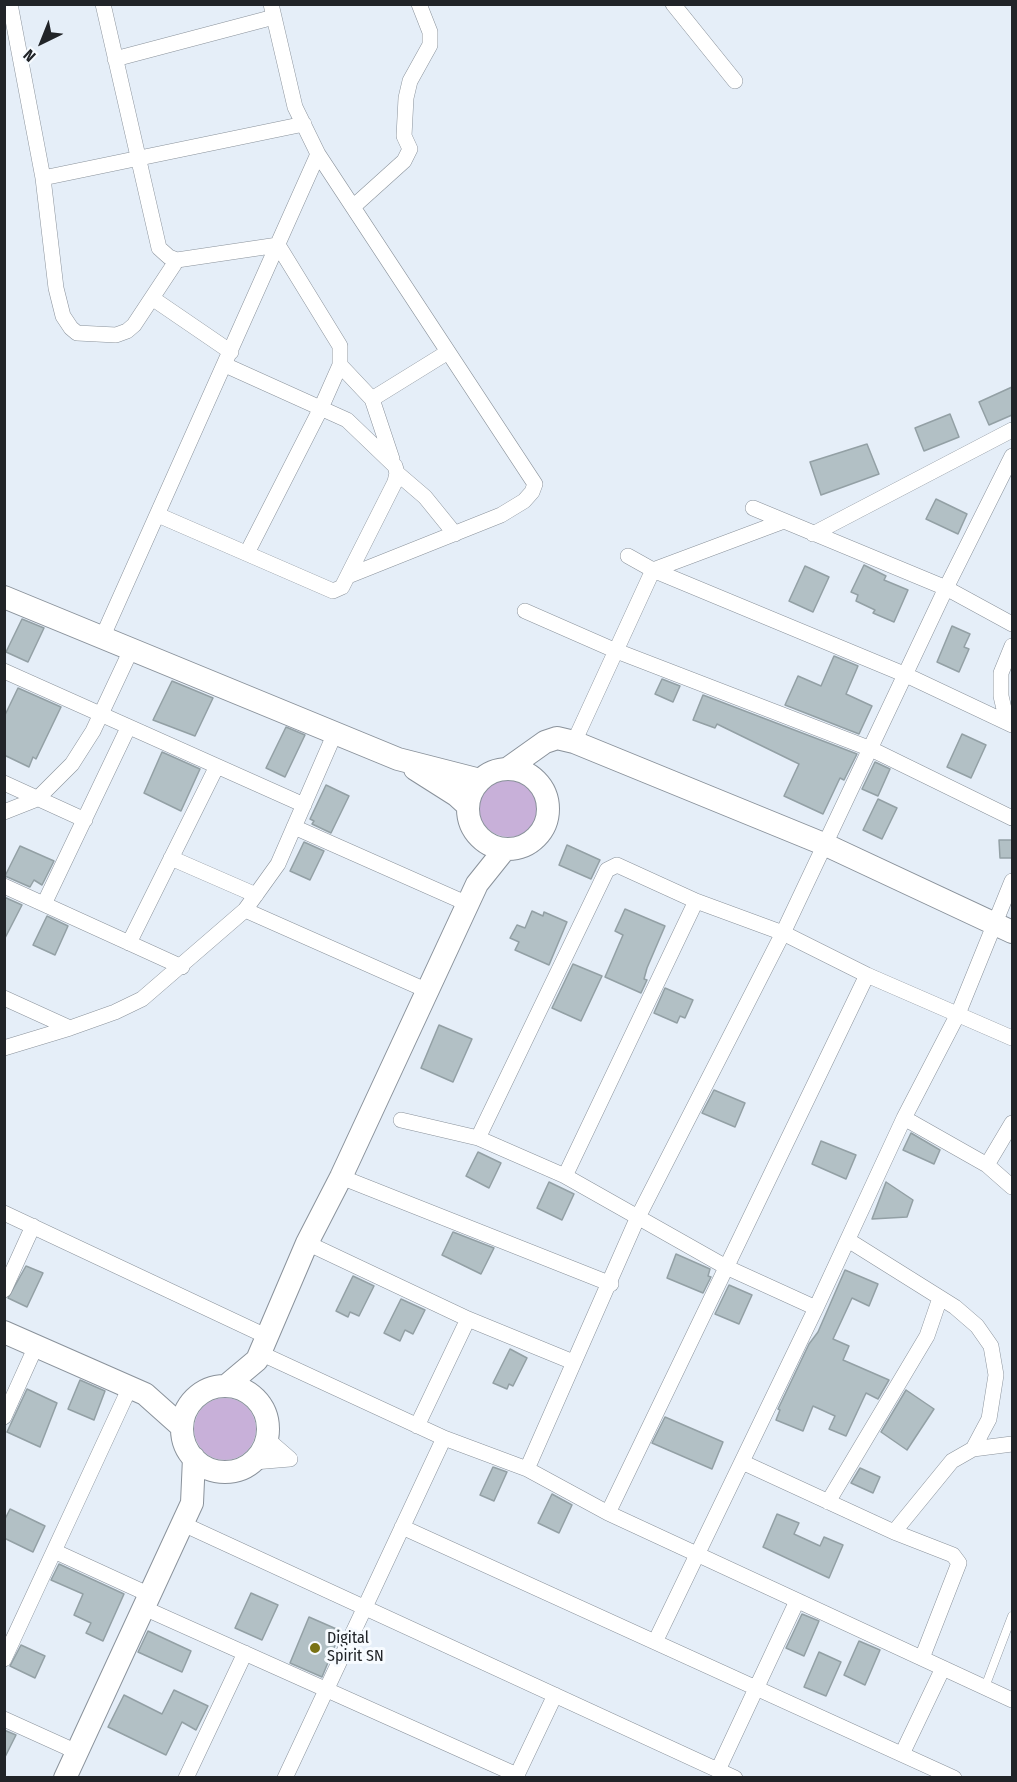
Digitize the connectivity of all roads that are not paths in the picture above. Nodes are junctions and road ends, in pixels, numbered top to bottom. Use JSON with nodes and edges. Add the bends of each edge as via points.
{"nodes":[{"id":1,"x":10,"y":4,"type":"edge"},
{"id":2,"x":103,"y":4,"type":"edge"},
{"id":3,"x":419,"y":4,"type":"edge"},
{"id":4,"x":673,"y":4,"type":"edge"},
{"id":5,"x":272,"y":11,"type":"edge"},
{"id":6,"x":10,"y":37,"type":"edge"},
{"id":7,"x":115,"y":59,"type":"junction"},
{"id":8,"x":735,"y":81,"type":"dead end"},
{"id":9,"x":304,"y":124,"type":"junction"},
{"id":10,"x":318,"y":154,"type":"junction"},
{"id":11,"x":137,"y":158,"type":"junction"},
{"id":12,"x":43,"y":178,"type":"junction"},
{"id":13,"x":353,"y":207,"type":"junction"},
{"id":14,"x":278,"y":245,"type":"junction"},
{"id":15,"x":177,"y":260,"type":"junction"},
{"id":16,"x":152,"y":298,"type":"junction"},
{"id":17,"x":447,"y":352,"type":"junction"},
{"id":18,"x":228,"y":359,"type":"junction"},
{"id":19,"x":340,"y":365,"type":"junction"},
{"id":20,"x":372,"y":399,"type":"junction"},
{"id":21,"x":321,"y":408,"type":"junction"},
{"id":22,"x":1012,"y":430,"type":"edge"},
{"id":23,"x":1012,"y":456,"type":"edge"},
{"id":24,"x":396,"y":469,"type":"junction"},
{"id":25,"x":753,"y":508,"type":"dead end"},
{"id":26,"x":158,"y":514,"type":"junction"},
{"id":27,"x":784,"y":521,"type":"junction"},
{"id":28,"x":455,"y":534,"type":"junction"},
{"id":29,"x":813,"y":534,"type":"junction"},
{"id":30,"x":247,"y":553,"type":"junction"},
{"id":31,"x":628,"y":556,"type":"dead end"},
{"id":32,"x":653,"y":570,"type":"junction"},
{"id":33,"x":348,"y":576,"type":"junction"},
{"id":34,"x":946,"y":588,"type":"junction"},
{"id":35,"x":4,"y":597,"type":"edge"},
{"id":36,"x":525,"y":611,"type":"dead end"},
{"id":37,"x":1012,"y":624,"type":"edge"},
{"id":38,"x":102,"y":638,"type":"junction"},
{"id":39,"x":1012,"y":646,"type":"edge"},
{"id":40,"x":131,"y":650,"type":"junction"},
{"id":41,"x":614,"y":650,"type":"junction"},
{"id":42,"x":4,"y":671,"type":"edge"},
{"id":43,"x":906,"y":675,"type":"junction"},
{"id":44,"x":101,"y":713,"type":"junction"},
{"id":45,"x":1010,"y":724,"type":"edge"},
{"id":46,"x":128,"y":728,"type":"junction"},
{"id":47,"x":335,"y":733,"type":"junction"},
{"id":48,"x":545,"y":742,"type":"junction"},
{"id":49,"x":574,"y":742,"type":"junction"},
{"id":50,"x":871,"y":749,"type":"junction"},
{"id":51,"x":398,"y":759,"type":"junction"},
{"id":52,"x":216,"y":768,"type":"junction"},
{"id":53,"x":507,"y":769,"type":"junction"},
{"id":54,"x":480,"y":780,"type":"junction"},
{"id":55,"x":537,"y":782,"type":"junction"},
{"id":56,"x":4,"y":783,"type":"edge"},
{"id":57,"x":37,"y":799,"type":"junction"},
{"id":58,"x":304,"y":805,"type":"junction"},
{"id":59,"x":468,"y":806,"type":"junction"},
{"id":60,"x":4,"y":812,"type":"edge"},
{"id":61,"x":1012,"y":818,"type":"edge"},
{"id":62,"x":85,"y":820,"type":"junction"},
{"id":63,"x":294,"y":827,"type":"junction"},
{"id":64,"x":473,"y":830,"type":"junction"},
{"id":65,"x":826,"y":845,"type":"junction"},
{"id":66,"x":504,"y":849,"type":"junction"},
{"id":67,"x":171,"y":858,"type":"junction"},
{"id":68,"x":1012,"y":881,"type":"edge"},
{"id":69,"x":4,"y":885,"type":"edge"},
{"id":70,"x":473,"y":894,"type":"junction"},
{"id":71,"x":256,"y":895,"type":"junction"},
{"id":72,"x":696,"y":901,"type":"junction"},
{"id":73,"x":44,"y":903,"type":"junction"},
{"id":74,"x":245,"y":910,"type":"junction"},
{"id":75,"x":1003,"y":928,"type":"edge"},
{"id":76,"x":783,"y":933,"type":"junction"},
{"id":77,"x":129,"y":942,"type":"junction"},
{"id":78,"x":182,"y":967,"type":"junction"},
{"id":79,"x":867,"y":975,"type":"junction"},
{"id":80,"x":428,"y":991,"type":"junction"},
{"id":81,"x":4,"y":998,"type":"edge"},
{"id":82,"x":958,"y":1014,"type":"junction"},
{"id":83,"x":70,"y":1029,"type":"junction"},
{"id":84,"x":1012,"y":1038,"type":"edge"},
{"id":85,"x":4,"y":1048,"type":"edge"},
{"id":86,"x":904,"y":1118,"type":"junction"},
{"id":87,"x":401,"y":1120,"type":"dead end"},
{"id":88,"x":1012,"y":1123,"type":"edge"},
{"id":89,"x":478,"y":1138,"type":"junction"},
{"id":90,"x":987,"y":1165,"type":"junction"},
{"id":91,"x":566,"y":1176,"type":"junction"},
{"id":92,"x":341,"y":1177,"type":"junction"},
{"id":93,"x":1012,"y":1187,"type":"edge"},
{"id":94,"x":4,"y":1214,"type":"edge"},
{"id":95,"x":637,"y":1219,"type":"junction"},
{"id":96,"x":33,"y":1226,"type":"junction"},
{"id":97,"x":848,"y":1240,"type":"junction"},
{"id":98,"x":307,"y":1243,"type":"junction"},
{"id":99,"x":726,"y":1267,"type":"junction"},
{"id":100,"x":611,"y":1284,"type":"junction"},
{"id":101,"x":4,"y":1290,"type":"edge"},
{"id":102,"x":940,"y":1298,"type":"junction"},
{"id":103,"x":816,"y":1308,"type":"junction"},
{"id":104,"x":468,"y":1319,"type":"junction"},
{"id":105,"x":4,"y":1332,"type":"edge"},
{"id":106,"x":36,"y":1346,"type":"junction"},
{"id":107,"x":262,"y":1350,"type":"junction"},
{"id":108,"x":573,"y":1362,"type":"junction"},
{"id":109,"x":226,"y":1386,"type":"junction"},
{"id":110,"x":137,"y":1391,"type":"junction"},
{"id":111,"x":196,"y":1398,"type":"junction"},
{"id":112,"x":256,"y":1399,"type":"junction"},
{"id":113,"x":6,"y":1412,"type":"edge"},
{"id":114,"x":417,"y":1426,"type":"junction"},
{"id":115,"x":182,"y":1427,"type":"junction"},
{"id":116,"x":444,"y":1438,"type":"junction"},
{"id":117,"x":1012,"y":1444,"type":"edge"},
{"id":118,"x":973,"y":1449,"type":"junction"},
{"id":119,"x":194,"y":1458,"type":"junction"},
{"id":120,"x":742,"y":1462,"type":"junction"},
{"id":121,"x":526,"y":1470,"type":"junction"},
{"id":122,"x":232,"y":1472,"type":"junction"},
{"id":123,"x":828,"y":1502,"type":"junction"},
{"id":124,"x":192,"y":1503,"type":"junction"},
{"id":125,"x":608,"y":1513,"type":"junction"},
{"id":126,"x":183,"y":1524,"type":"junction"},
{"id":127,"x":402,"y":1527,"type":"junction"},
{"id":128,"x":894,"y":1532,"type":"junction"},
{"id":129,"x":54,"y":1551,"type":"junction"},
{"id":130,"x":697,"y":1555,"type":"junction"},
{"id":131,"x":797,"y":1601,"type":"junction"},
{"id":132,"x":147,"y":1602,"type":"junction"},
{"id":133,"x":364,"y":1608,"type":"junction"},
{"id":134,"x":1012,"y":1616,"type":"edge"},
{"id":135,"x":655,"y":1642,"type":"junction"},
{"id":136,"x":6,"y":1652,"type":"edge"},
{"id":137,"x":245,"y":1653,"type":"junction"},
{"id":138,"x":922,"y":1658,"type":"junction"},
{"id":139,"x":943,"y":1668,"type":"junction"},
{"id":140,"x":985,"y":1687,"type":"junction"},
{"id":141,"x":756,"y":1688,"type":"junction"},
{"id":142,"x":326,"y":1690,"type":"junction"},
{"id":143,"x":555,"y":1695,"type":"junction"},
{"id":144,"x":1012,"y":1700,"type":"edge"},
{"id":145,"x":4,"y":1719,"type":"edge"},
{"id":146,"x":77,"y":1752,"type":"junction"},
{"id":147,"x":902,"y":1754,"type":"junction"},
{"id":148,"x":718,"y":1770,"type":"junction"},
{"id":149,"x":65,"y":1778,"type":"edge"},
{"id":150,"x":186,"y":1778,"type":"edge"},
{"id":151,"x":285,"y":1778,"type":"edge"},
{"id":152,"x":735,"y":1778,"type":"edge"},
{"id":153,"x":954,"y":1778,"type":"edge"}],
"edges":[{"from":1,"to":6,"type":"street"},
{"from":2,"to":7,"type":"street"},
{"from":3,"to":13,"type":"street","via":[[430,32],[430,45],[410,81],[406,98],[404,136],[410,149],[404,161]]},
{"from":4,"to":8,"type":"street"},
{"from":5,"to":7,"type":"street"},
{"from":5,"to":9,"type":"street","via":[[295,107]]},
{"from":6,"to":12,"type":"street"},
{"from":7,"to":11,"type":"street"},
{"from":9,"to":10,"type":"street"},
{"from":9,"to":11,"type":"street"},
{"from":10,"to":13,"type":"street"},
{"from":10,"to":14,"type":"street"},
{"from":11,"to":12,"type":"street"},
{"from":11,"to":15,"type":"street","via":[[159,248]]},
{"from":12,"to":16,"type":"street","via":[[56,288],[63,316],[71,328],[77,333],[116,335],[134,325]]},
{"from":13,"to":17,"type":"street"},
{"from":14,"to":15,"type":"street"},
{"from":14,"to":18,"type":"street"},
{"from":14,"to":19,"type":"street","via":[[340,346]]},
{"from":15,"to":16,"type":"street"},
{"from":16,"to":18,"type":"street"},
{"from":17,"to":20,"type":"street"},
{"from":17,"to":28,"type":"street","via":[[535,484],[524,501]]},
{"from":18,"to":21,"type":"street"},
{"from":18,"to":26,"type":"street"},
{"from":19,"to":20,"type":"street"},
{"from":19,"to":21,"type":"street"},
{"from":20,"to":24,"type":"street"},
{"from":21,"to":24,"type":"street","via":[[347,420]]},
{"from":21,"to":30,"type":"street"},
{"from":22,"to":29,"type":"street"},
{"from":23,"to":34,"type":"street"},
{"from":24,"to":28,"type":"street"},
{"from":24,"to":33,"type":"street"},
{"from":25,"to":27,"type":"street"},
{"from":26,"to":30,"type":"street"},
{"from":26,"to":38,"type":"street"},
{"from":27,"to":29,"type":"street"},
{"from":27,"to":32,"type":"street"},
{"from":28,"to":33,"type":"street"},
{"from":29,"to":34,"type":"street"},
{"from":30,"to":33,"type":"street","via":[[324,589],[342,587]]},
{"from":31,"to":32,"type":"street"},
{"from":32,"to":41,"type":"street"},
{"from":32,"to":43,"type":"street"},
{"from":34,"to":37,"type":"street"},
{"from":34,"to":43,"type":"street"},
{"from":35,"to":38,"type":"street"},
{"from":36,"to":41,"type":"street"},
{"from":38,"to":40,"type":"street"},
{"from":39,"to":45,"type":"street","via":[[1001,673],[1001,696]]},
{"from":40,"to":44,"type":"street"},
{"from":40,"to":47,"type":"street"},
{"from":41,"to":49,"type":"street"},
{"from":41,"to":50,"type":"street"},
{"from":42,"to":44,"type":"street"},
{"from":43,"to":45,"type":"street"},
{"from":43,"to":50,"type":"street"},
{"from":44,"to":46,"type":"street"},
{"from":44,"to":57,"type":"street","via":[[72,764]]},
{"from":46,"to":52,"type":"street"},
{"from":46,"to":62,"type":"street"},
{"from":47,"to":51,"type":"street"},
{"from":47,"to":58,"type":"street"},
{"from":48,"to":49,"type":"street","via":[[557,738]]},
{"from":48,"to":53,"type":"street"},
{"from":48,"to":55,"type":"street"},
{"from":49,"to":65,"type":"street"},
{"from":50,"to":61,"type":"street"},
{"from":50,"to":65,"type":"street"},
{"from":51,"to":54,"type":"street"},
{"from":51,"to":59,"type":"street"},
{"from":52,"to":58,"type":"street"},
{"from":52,"to":67,"type":"street"},
{"from":53,"to":54,"type":"street"},
{"from":53,"to":55,"type":"street"},
{"from":54,"to":59,"type":"street","via":[[471,792]]},
{"from":55,"to":66,"type":"street","via":[[547,802],[545,826],[535,840]]},
{"from":56,"to":57,"type":"street"},
{"from":57,"to":60,"type":"street"},
{"from":57,"to":62,"type":"street"},
{"from":58,"to":63,"type":"street"},
{"from":59,"to":64,"type":"street"},
{"from":62,"to":73,"type":"street"},
{"from":63,"to":70,"type":"street"},
{"from":63,"to":71,"type":"street","via":[[278,864]]},
{"from":64,"to":66,"type":"street","via":[[492,847]]},
{"from":64,"to":70,"type":"street"},
{"from":65,"to":75,"type":"street"},
{"from":65,"to":76,"type":"street"},
{"from":66,"to":70,"type":"street"},
{"from":67,"to":71,"type":"street"},
{"from":67,"to":77,"type":"street"},
{"from":68,"to":75,"type":"street"},
{"from":69,"to":73,"type":"street"},
{"from":70,"to":80,"type":"street"},
{"from":71,"to":74,"type":"street"},
{"from":72,"to":76,"type":"street"},
{"from":72,"to":89,"type":"street","via":[[617,865],[607,870]]},
{"from":72,"to":91,"type":"street"},
{"from":73,"to":77,"type":"street"},
{"from":74,"to":78,"type":"street"},
{"from":74,"to":80,"type":"street"},
{"from":75,"to":82,"type":"street"},
{"from":76,"to":79,"type":"street"},
{"from":76,"to":95,"type":"street"},
{"from":77,"to":78,"type":"street"},
{"from":78,"to":83,"type":"street","via":[[142,999]]},
{"from":79,"to":82,"type":"street"},
{"from":79,"to":99,"type":"street"},
{"from":80,"to":92,"type":"street"},
{"from":81,"to":83,"type":"street"},
{"from":82,"to":84,"type":"street"},
{"from":82,"to":86,"type":"street"},
{"from":83,"to":85,"type":"street"},
{"from":86,"to":90,"type":"street"},
{"from":86,"to":97,"type":"street"},
{"from":87,"to":89,"type":"street"},
{"from":88,"to":90,"type":"street"},
{"from":89,"to":91,"type":"street"},
{"from":90,"to":93,"type":"street"},
{"from":91,"to":95,"type":"street"},
{"from":92,"to":98,"type":"street"},
{"from":92,"to":100,"type":"street"},
{"from":94,"to":96,"type":"street"},
{"from":95,"to":99,"type":"street"},
{"from":95,"to":100,"type":"street"},
{"from":96,"to":101,"type":"street"},
{"from":96,"to":107,"type":"street"},
{"from":97,"to":102,"type":"street"},
{"from":97,"to":103,"type":"street"},
{"from":98,"to":104,"type":"street"},
{"from":98,"to":107,"type":"street"},
{"from":99,"to":103,"type":"street"},
{"from":99,"to":125,"type":"street"},
{"from":100,"to":108,"type":"street"},
{"from":102,"to":118,"type":"street","via":[[977,1326],[991,1347],[996,1375],[989,1419]]},
{"from":102,"to":123,"type":"street","via":[[927,1336]]},
{"from":103,"to":120,"type":"street"},
{"from":104,"to":108,"type":"street"},
{"from":104,"to":114,"type":"street"},
{"from":105,"to":106,"type":"street"},
{"from":106,"to":110,"type":"street"},
{"from":106,"to":113,"type":"street"},
{"from":107,"to":109,"type":"street"},
{"from":107,"to":112,"type":"street"},
{"from":107,"to":114,"type":"street"},
{"from":108,"to":121,"type":"street"},
{"from":109,"to":111,"type":"street","via":[[210,1389]]},
{"from":109,"to":112,"type":"street"},
{"from":110,"to":111,"type":"street"},
{"from":110,"to":115,"type":"street"},
{"from":110,"to":129,"type":"street"},
{"from":111,"to":115,"type":"street","via":[[186,1411]]},
{"from":112,"to":122,"type":"street","via":[[268,1425],[267,1439],[254,1462]]},
{"from":114,"to":116,"type":"street"},
{"from":115,"to":119,"type":"street","via":[[185,1444]]},
{"from":116,"to":121,"type":"street"},
{"from":116,"to":127,"type":"street"},
{"from":117,"to":118,"type":"street"},
{"from":118,"to":128,"type":"street","via":[[952,1461]]},
{"from":119,"to":122,"type":"street","via":[[218,1472]]},
{"from":119,"to":124,"type":"street"},
{"from":120,"to":123,"type":"street"},
{"from":120,"to":130,"type":"street"},
{"from":121,"to":125,"type":"street"},
{"from":122,"to":124,"type":"street"},
{"from":123,"to":128,"type":"street"},
{"from":124,"to":126,"type":"street"},
{"from":125,"to":130,"type":"street"},
{"from":126,"to":132,"type":"street"},
{"from":126,"to":133,"type":"street"},
{"from":127,"to":133,"type":"street"},
{"from":127,"to":135,"type":"street"},
{"from":128,"to":138,"type":"street","via":[[953,1555],[959,1563]]},
{"from":129,"to":132,"type":"street"},
{"from":129,"to":136,"type":"street"},
{"from":130,"to":131,"type":"street"},
{"from":130,"to":135,"type":"street"},
{"from":131,"to":138,"type":"street"},
{"from":131,"to":141,"type":"street"},
{"from":132,"to":137,"type":"street"},
{"from":132,"to":146,"type":"street"},
{"from":133,"to":142,"type":"street"},
{"from":133,"to":143,"type":"street"},
{"from":134,"to":140,"type":"lane"},
{"from":135,"to":141,"type":"street"},
{"from":137,"to":142,"type":"street"},
{"from":137,"to":150,"type":"street"},
{"from":138,"to":139,"type":"street"},
{"from":139,"to":140,"type":"street"},
{"from":139,"to":147,"type":"street"},
{"from":140,"to":144,"type":"street"},
{"from":141,"to":147,"type":"street"},
{"from":141,"to":148,"type":"street"},
{"from":142,"to":143,"type":"street","via":[[517,1776]]},
{"from":142,"to":151,"type":"street"},
{"from":143,"to":148,"type":"street"},
{"from":145,"to":146,"type":"street"},
{"from":146,"to":149,"type":"street"},
{"from":147,"to":153,"type":"street"},
{"from":148,"to":152,"type":"street"}]}
